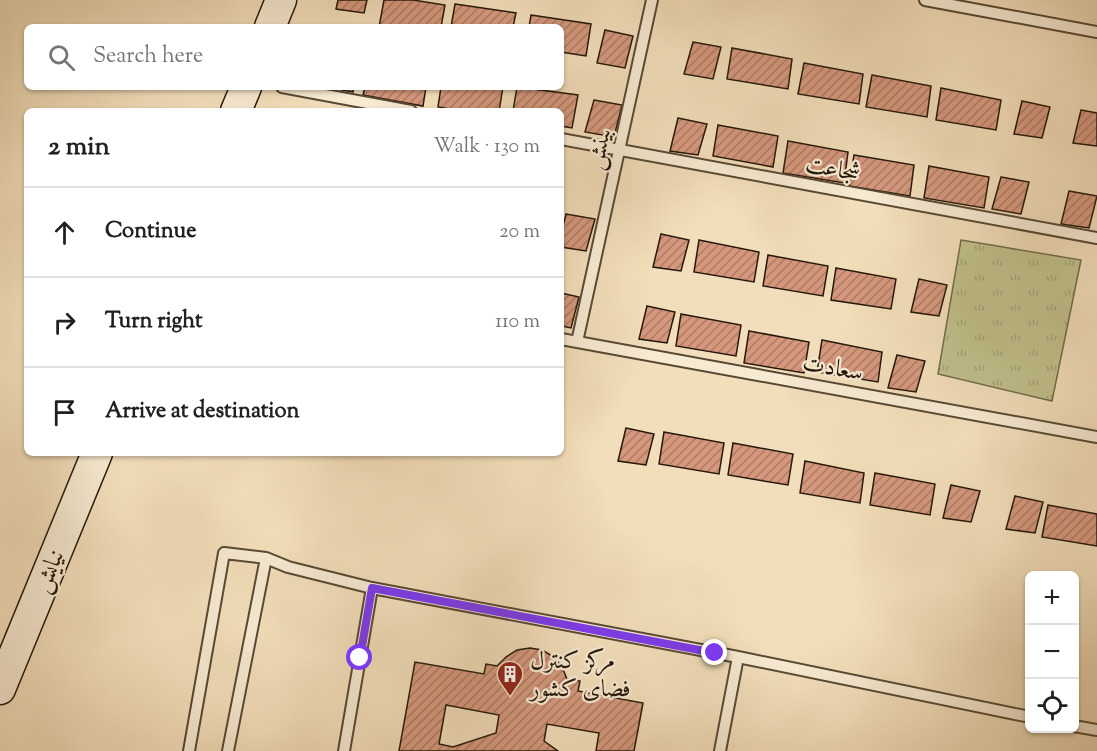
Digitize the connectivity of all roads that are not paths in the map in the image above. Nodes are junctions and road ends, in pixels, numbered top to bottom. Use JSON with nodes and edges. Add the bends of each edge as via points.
{"nodes":[{"id":1,"x":281,"y":0,"type":"edge"},
{"id":2,"x":652,"y":0,"type":"edge"},
{"id":3,"x":925,"y":0,"type":"edge"},
{"id":4,"x":271,"y":24,"type":"edge"},
{"id":5,"x":1097,"y":32,"type":"edge"},
{"id":6,"x":245,"y":90,"type":"edge"},
{"id":7,"x":298,"y":90,"type":"edge"},
{"id":8,"x":237,"y":108,"type":"edge"},
{"id":9,"x":395,"y":108,"type":"edge"},
{"id":10,"x":564,"y":140,"type":"edge"},
{"id":11,"x":619,"y":150,"type":"junction"},
{"id":12,"x":1097,"y":238,"type":"edge"},
{"id":13,"x":564,"y":340,"type":"edge"},
{"id":14,"x":577,"y":342,"type":"junction"},
{"id":15,"x":1097,"y":437,"type":"edge"},
{"id":16,"x":96,"y":456,"type":"edge"},
{"id":17,"x":266,"y":558,"type":"junction"},
{"id":18,"x":372,"y":588,"type":"junction"},
{"id":19,"x":738,"y":657,"type":"junction"},
{"id":20,"x":0,"y":689,"type":"edge"},
{"id":21,"x":1025,"y":716,"type":"edge"},
{"id":22,"x":1079,"y":727,"type":"edge"},
{"id":23,"x":1097,"y":730,"type":"edge"},
{"id":24,"x":189,"y":751,"type":"edge"},
{"id":25,"x":228,"y":751,"type":"edge"},
{"id":26,"x":344,"y":751,"type":"edge"},
{"id":27,"x":720,"y":751,"type":"edge"}],
"edges":[{"from":1,"to":4,"type":"street"},
{"from":2,"to":11,"type":"lane","name":"بینش"},
{"from":3,"to":5,"type":"lane"},
{"from":6,"to":8,"type":"street"},
{"from":7,"to":9,"type":"lane"},
{"from":10,"to":11,"type":"lane","name":"شجاعت"},
{"from":11,"to":12,"type":"lane","name":"شجاعت"},
{"from":11,"to":14,"type":"lane","name":"بینش"},
{"from":13,"to":14,"type":"lane","name":"سعادت"},
{"from":14,"to":15,"type":"lane","name":"سعادت"},
{"from":16,"to":20,"type":"street","name":"نیایش"},
{"from":17,"to":18,"type":"lane"},
{"from":17,"to":24,"type":"lane","via":[[224,553]]},
{"from":17,"to":25,"type":"lane"},
{"from":18,"to":19,"type":"lane"},
{"from":18,"to":26,"type":"lane"},
{"from":19,"to":21,"type":"lane"},
{"from":19,"to":27,"type":"lane"},
{"from":22,"to":23,"type":"lane"}]}
